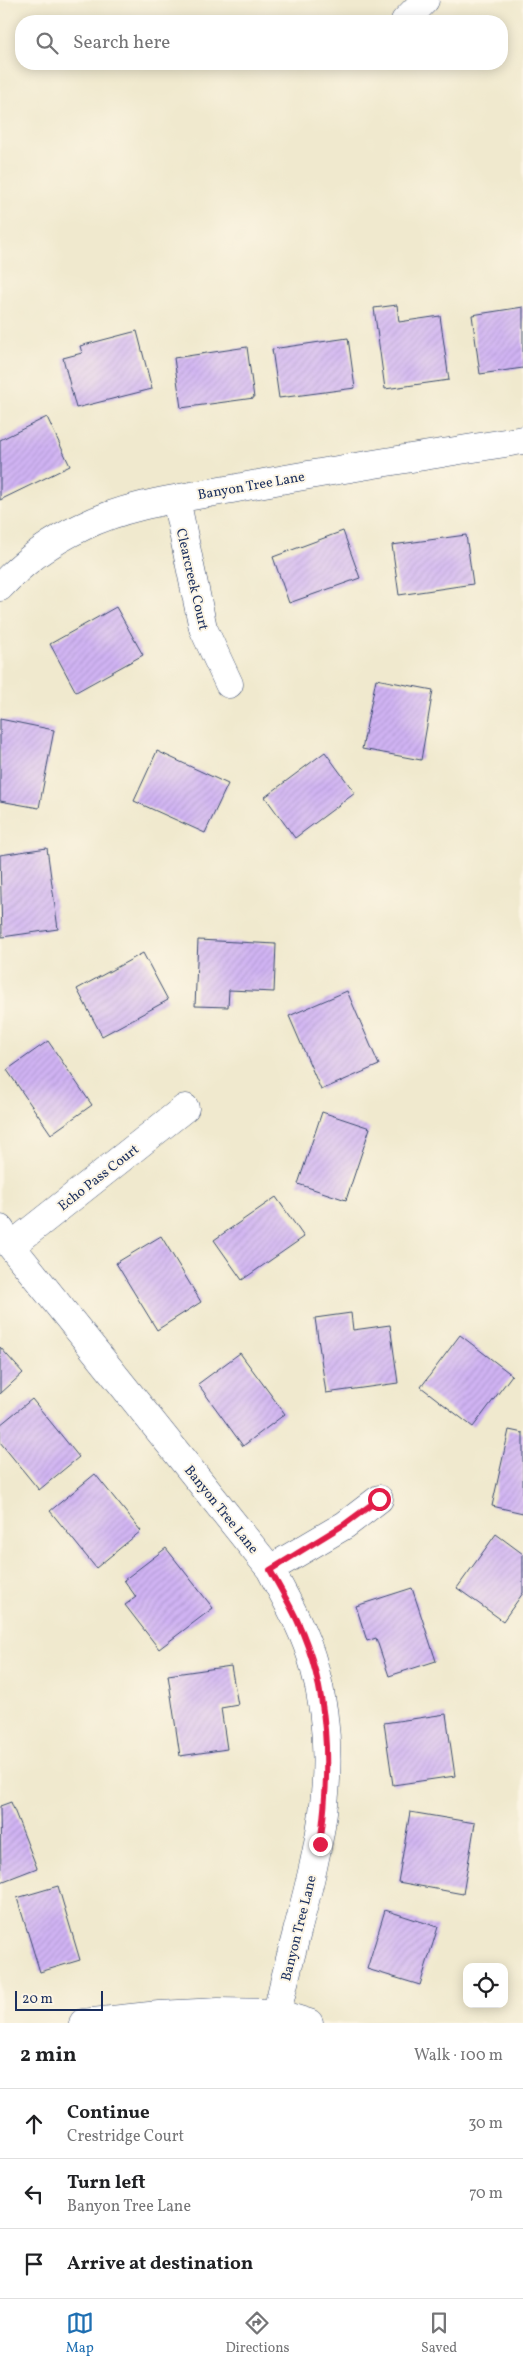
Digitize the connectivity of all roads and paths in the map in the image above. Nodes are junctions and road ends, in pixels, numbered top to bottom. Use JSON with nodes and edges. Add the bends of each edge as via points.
{"nodes":[{"id":1,"x":424,"y":0,"type":"edge"},
{"id":2,"x":410,"y":15,"type":"edge"},
{"id":3,"x":523,"y":440,"type":"edge"},
{"id":4,"x":176,"y":499,"type":"junction"},
{"id":5,"x":0,"y":587,"type":"edge"},
{"id":6,"x":229,"y":684,"type":"dead end"},
{"id":7,"x":186,"y":1108,"type":"dead end"},
{"id":8,"x":6,"y":1238,"type":"edge"},
{"id":9,"x":379,"y":1499,"type":"dead end"},
{"id":10,"x":270,"y":1570,"type":"junction"},
{"id":11,"x":277,"y":2014,"type":"junction"},
{"id":12,"x":83,"y":2023,"type":"edge"},
{"id":13,"x":309,"y":2023,"type":"edge"}],
"edges":[{"from":1,"to":2,"type":"street"},
{"from":3,"to":4,"type":"street","name":"Banyon Tree Lane"},
{"from":4,"to":5,"type":"street","name":"Banyon Tree Lane","via":[[132,508],[82,527],[34,557]]},
{"from":4,"to":6,"type":"street","name":"Clearcreek Court","via":[[203,628]]},
{"from":7,"to":8,"type":"street","name":"Echo Pass Court"},
{"from":8,"to":10,"type":"street","name":"Banyon Tree Lane"},
{"from":9,"to":10,"type":"street"},
{"from":10,"to":11,"type":"street","name":"Banyon Tree Lane","via":[[297,1620],[314,1665],[324,1712],[327,1759],[320,1844]]},
{"from":11,"to":12,"type":"street","via":[[189,2013]]},
{"from":11,"to":13,"type":"street"}]}
